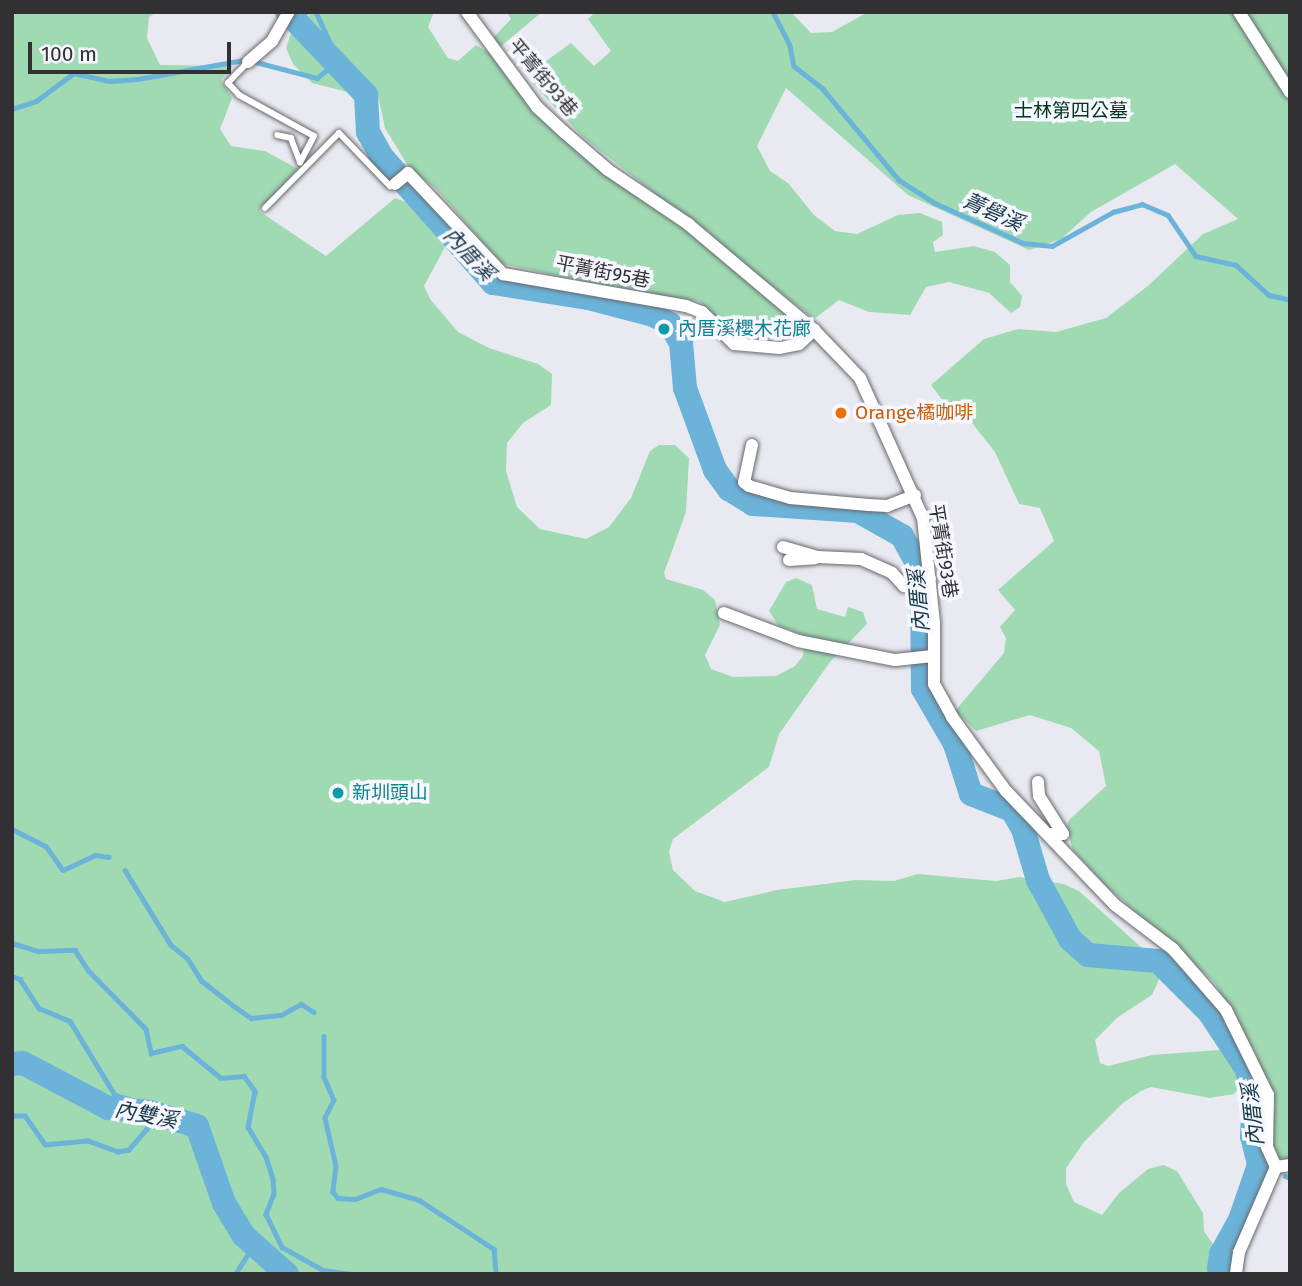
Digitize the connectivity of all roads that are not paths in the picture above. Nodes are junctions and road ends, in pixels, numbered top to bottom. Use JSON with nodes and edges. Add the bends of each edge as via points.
{"nodes":[{"id":1,"x":467,"y":12,"type":"edge"},
{"id":2,"x":1239,"y":12,"type":"edge"},
{"id":3,"x":287,"y":16,"type":"edge"},
{"id":4,"x":248,"y":62,"type":"joint"},
{"id":5,"x":1290,"y":92,"type":"edge"},
{"id":6,"x":277,"y":135,"type":"dead end"},
{"id":7,"x":395,"y":184,"type":"joint"},
{"id":8,"x":265,"y":208,"type":"dead end"},
{"id":9,"x":814,"y":330,"type":"junction"},
{"id":10,"x":752,"y":445,"type":"dead end"},
{"id":11,"x":915,"y":495,"type":"junction"},
{"id":12,"x":783,"y":547,"type":"dead end"},
{"id":13,"x":818,"y":557,"type":"junction"},
{"id":14,"x":789,"y":560,"type":"dead end"},
{"id":15,"x":930,"y":578,"type":"junction"},
{"id":16,"x":724,"y":613,"type":"dead end"},
{"id":17,"x":933,"y":656,"type":"junction"},
{"id":18,"x":1038,"y":782,"type":"dead end"},
{"id":19,"x":1050,"y":834,"type":"junction"},
{"id":20,"x":1290,"y":1165,"type":"edge"},
{"id":21,"x":1276,"y":1167,"type":"junction"},
{"id":22,"x":1234,"y":1272,"type":"edge"}],
"edges":[{"from":1,"to":9,"type":"street","name":"平菁街93巷","via":[[537,107],[564,132],[608,170],[688,224]]},
{"from":2,"to":5,"type":"street"},
{"from":3,"to":4,"type":"street","via":[[272,41]]},
{"from":4,"to":6,"type":"lane","via":[[228,83],[239,95],[314,136],[300,162],[291,138]]},
{"from":7,"to":8,"type":"lane","via":[[390,186],[339,133]]},
{"from":7,"to":9,"type":"street","name":"平菁街95巷","via":[[408,173],[503,274],[686,306],[702,312],[734,344],[780,348],[799,344]]},
{"from":9,"to":11,"type":"street","name":"平菁街93巷","via":[[860,378]]},
{"from":10,"to":11,"type":"street","via":[[744,482],[749,486],[790,498],[887,506]]},
{"from":11,"to":15,"type":"street","name":"平菁街93巷"},
{"from":12,"to":13,"type":"street"},
{"from":13,"to":14,"type":"street"},
{"from":13,"to":15,"type":"street","via":[[861,559],[909,585]]},
{"from":15,"to":17,"type":"street","name":"平菁街93巷"},
{"from":16,"to":17,"type":"street","via":[[798,641],[895,660]]},
{"from":17,"to":19,"type":"street","name":"平菁街93巷","via":[[934,684],[969,744],[1006,791]]},
{"from":18,"to":19,"type":"street","via":[[1039,796],[1063,834]]},
{"from":19,"to":21,"type":"street","name":"平菁街93巷","via":[[1115,905],[1173,949],[1226,1010],[1268,1095],[1267,1147]]},
{"from":20,"to":21,"type":"street"},
{"from":21,"to":22,"type":"street"}]}
